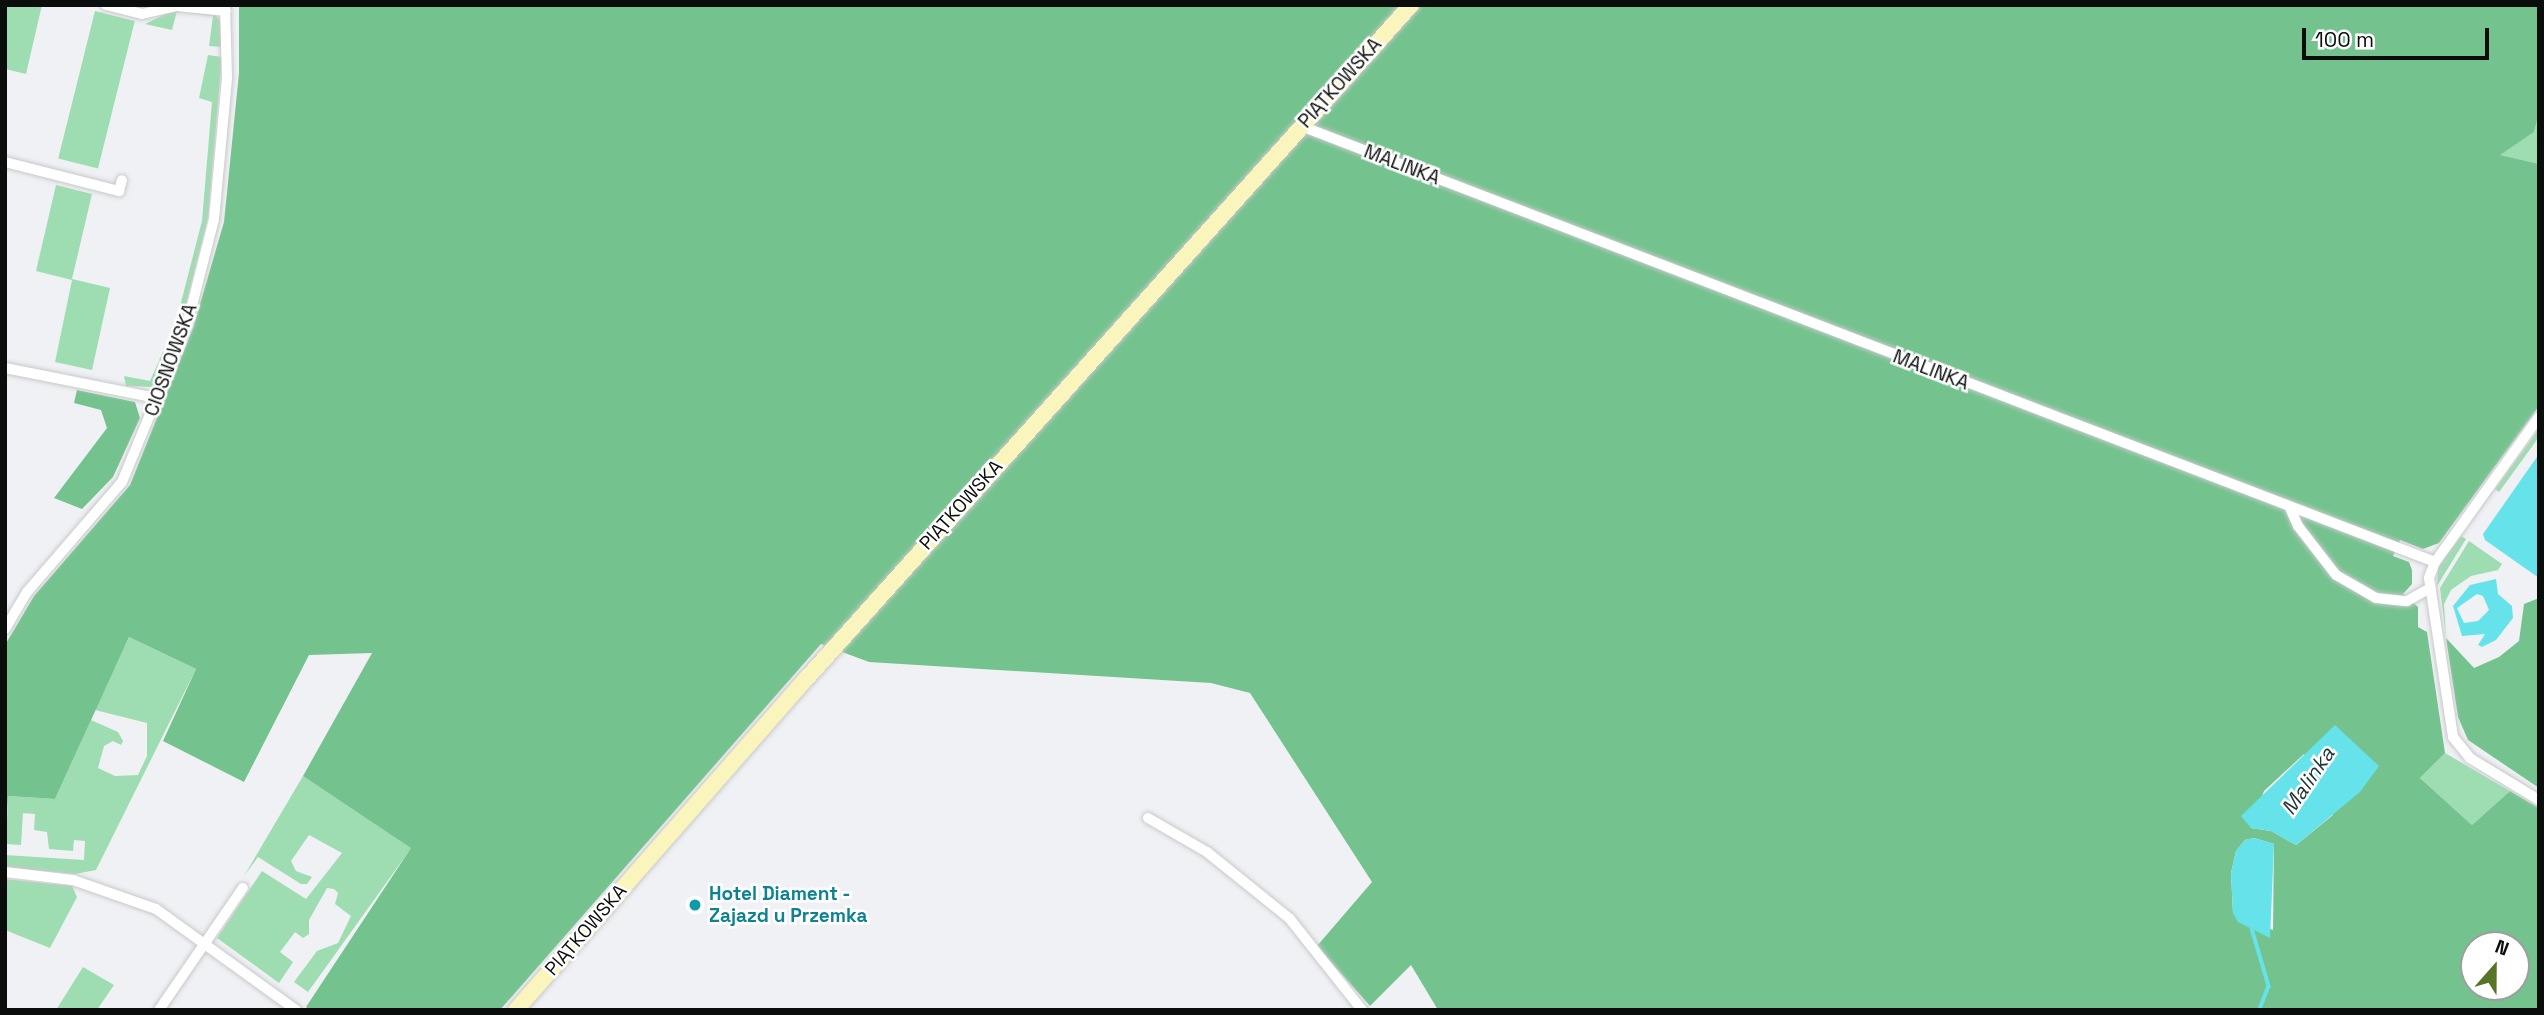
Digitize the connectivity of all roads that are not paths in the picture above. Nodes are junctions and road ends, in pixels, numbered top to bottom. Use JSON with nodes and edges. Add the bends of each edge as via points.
{"nodes":[{"id":1,"x":106,"y":5,"type":"edge"},
{"id":2,"x":1411,"y":5,"type":"edge"},
{"id":3,"x":226,"y":8,"type":"edge"},
{"id":4,"x":1301,"y":126,"type":"junction"},
{"id":5,"x":5,"y":162,"type":"edge"},
{"id":6,"x":122,"y":180,"type":"dead end"},
{"id":7,"x":5,"y":369,"type":"edge"},
{"id":8,"x":157,"y":398,"type":"junction"},
{"id":9,"x":2539,"y":416,"type":"edge"},
{"id":10,"x":2290,"y":508,"type":"junction"},
{"id":11,"x":2435,"y":562,"type":"junction"},
{"id":12,"x":2430,"y":588,"type":"junction"},
{"id":13,"x":5,"y":602,"type":"edge"},
{"id":14,"x":19,"y":606,"type":"junction"},
{"id":15,"x":5,"y":629,"type":"edge"},
{"id":16,"x":2539,"y":800,"type":"edge"},
{"id":17,"x":1148,"y":818,"type":"dead end"},
{"id":18,"x":5,"y":872,"type":"edge"},
{"id":19,"x":243,"y":888,"type":"dead end"},
{"id":20,"x":205,"y":944,"type":"junction"},
{"id":21,"x":159,"y":1010,"type":"edge"},
{"id":22,"x":296,"y":1010,"type":"edge"},
{"id":23,"x":516,"y":1010,"type":"edge"},
{"id":24,"x":1362,"y":1010,"type":"edge"}],
"edges":[{"from":1,"to":3,"type":"street","via":[[142,14],[177,6]]},
{"from":2,"to":4,"type":"main road","name":"PIĄTKOWSKA"},
{"from":3,"to":8,"type":"street","name":"CIOSNOWSKA","via":[[228,78],[214,219],[187,325]]},
{"from":4,"to":10,"type":"street","name":"MALINKA"},
{"from":4,"to":23,"type":"main road","name":"PIĄTKOWSKA"},
{"from":5,"to":6,"type":"street","via":[[119,191]]},
{"from":7,"to":8,"type":"street"},
{"from":8,"to":14,"type":"street","name":"CIOSNOWSKA","via":[[122,482],[82,524]]},
{"from":9,"to":11,"type":"street"},
{"from":10,"to":11,"type":"street","name":"MALINKA"},
{"from":10,"to":12,"type":"street","via":[[2298,526],[2336,575],[2376,598],[2407,601]]},
{"from":11,"to":12,"type":"street"},
{"from":12,"to":16,"type":"street","via":[[2453,737],[2470,758]]},
{"from":13,"to":14,"type":"street"},
{"from":14,"to":15,"type":"street","name":"CIOSNOWSKA"},
{"from":17,"to":24,"type":"street","via":[[1207,852],[1290,919]]},
{"from":18,"to":20,"type":"street","via":[[73,880],[109,890],[156,909]]},
{"from":19,"to":20,"type":"street"},
{"from":20,"to":21,"type":"street"},
{"from":20,"to":22,"type":"street"}]}
